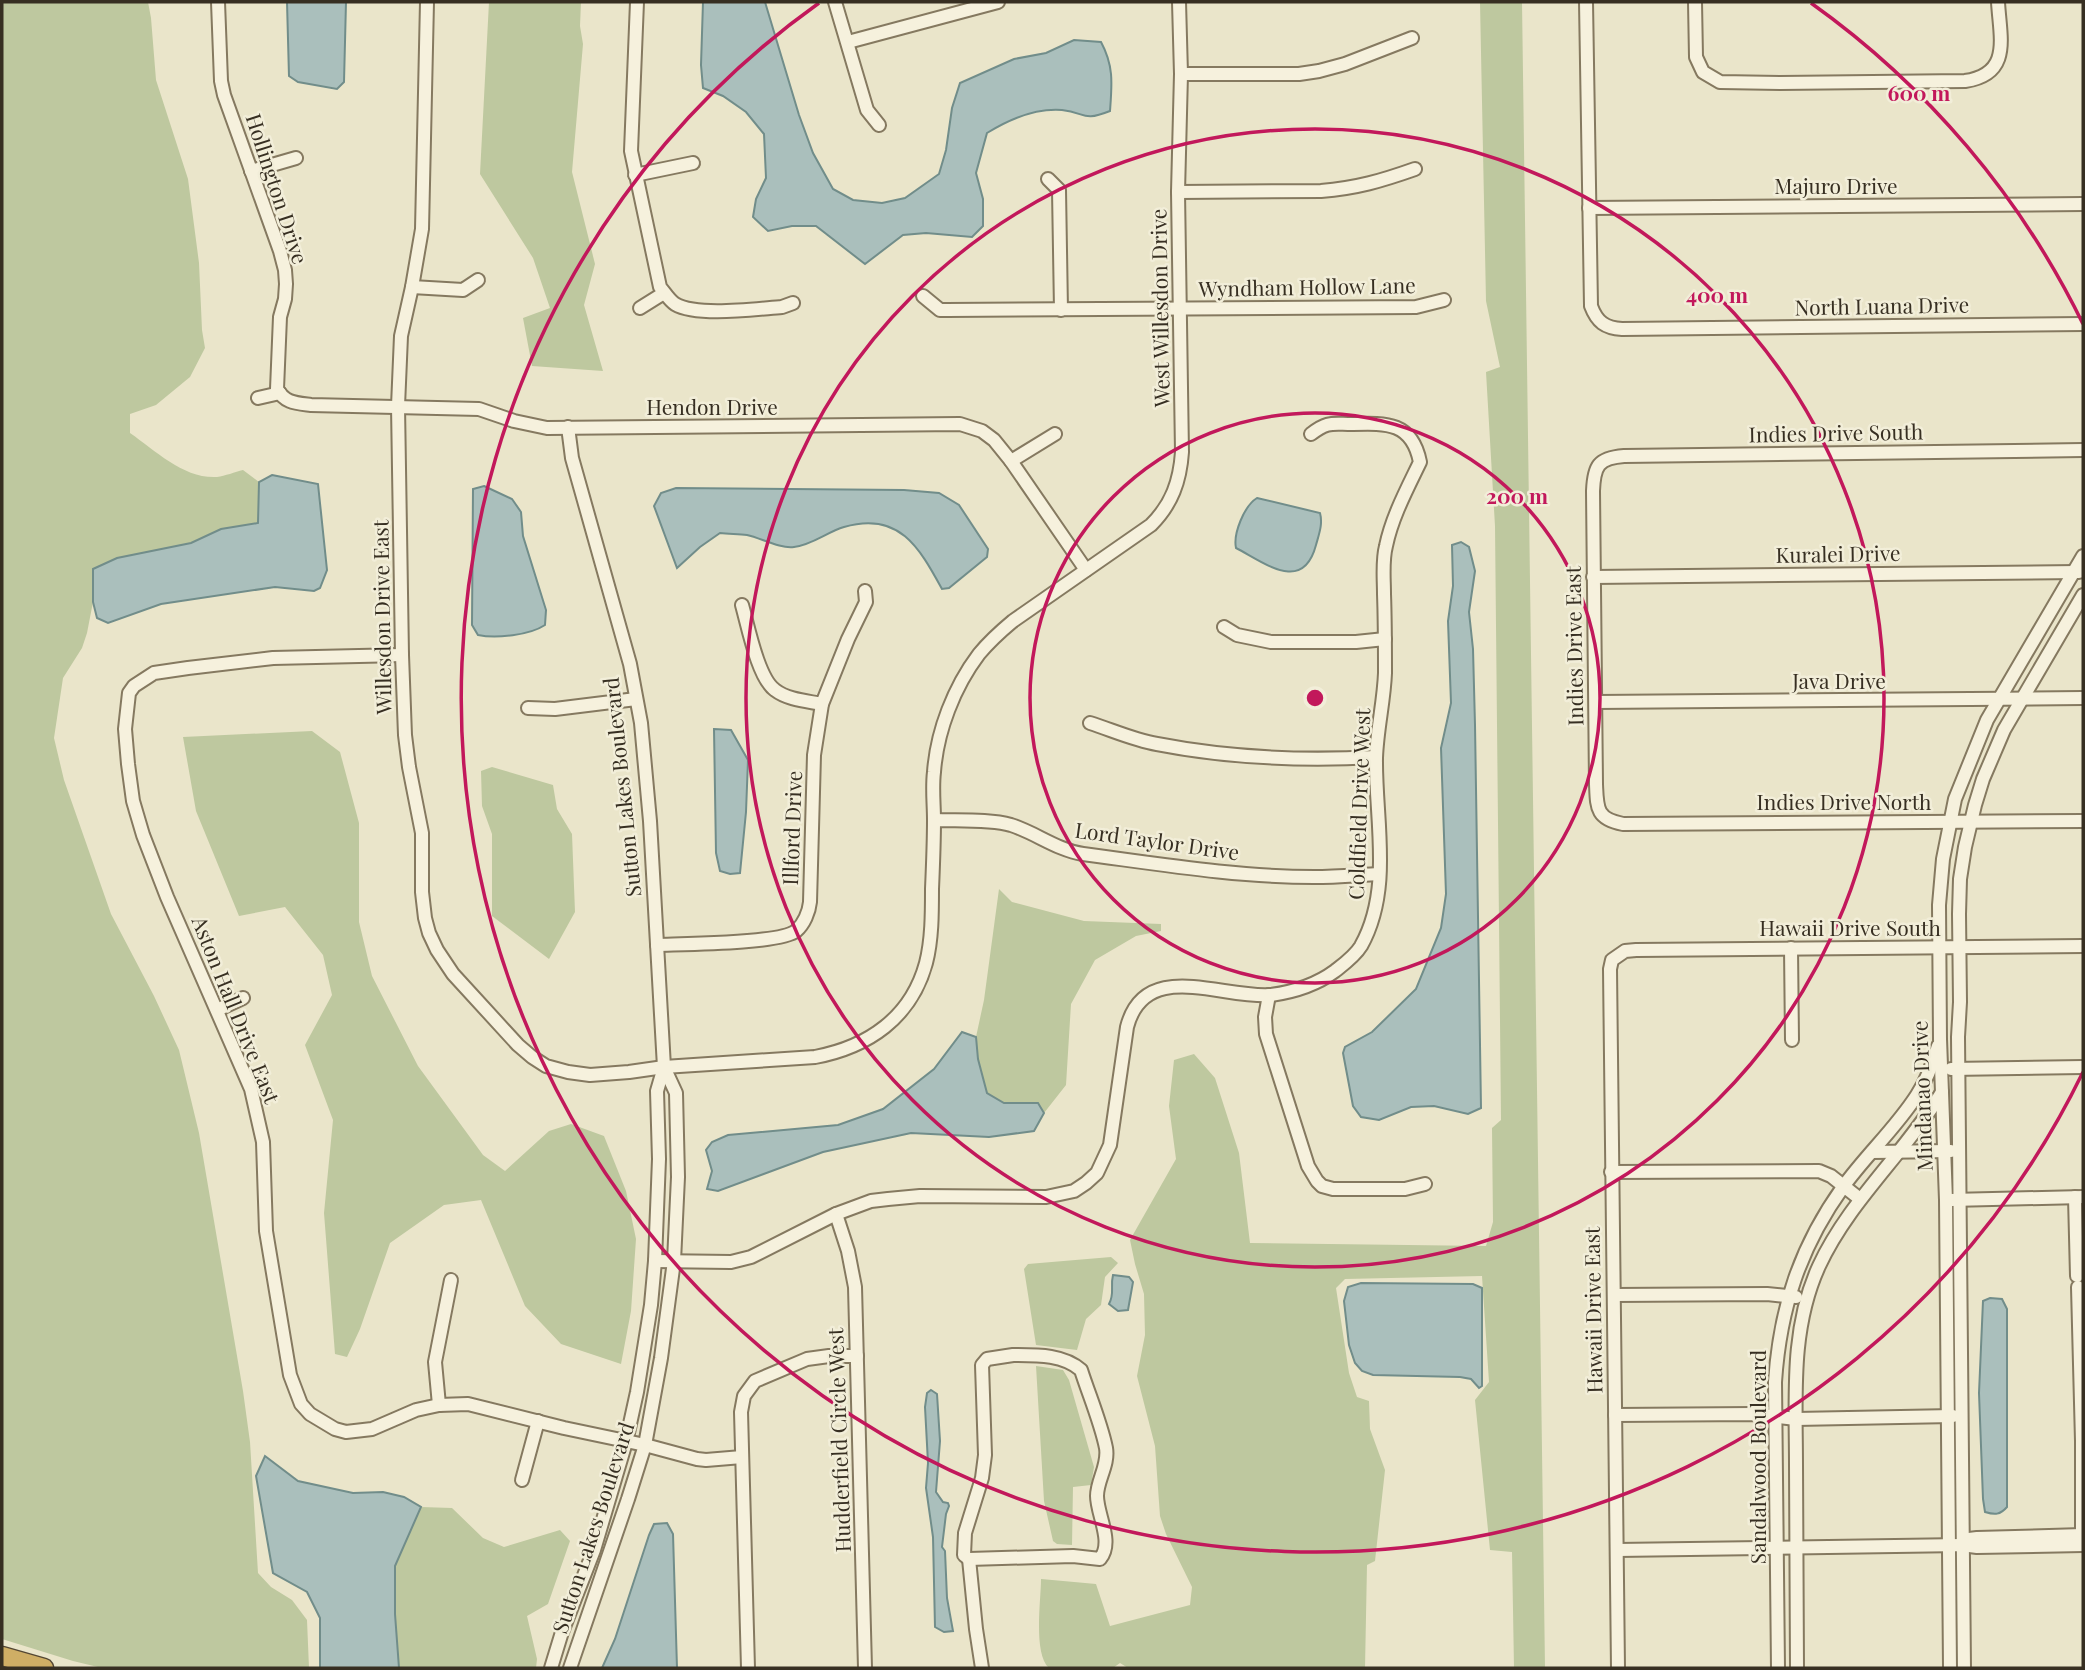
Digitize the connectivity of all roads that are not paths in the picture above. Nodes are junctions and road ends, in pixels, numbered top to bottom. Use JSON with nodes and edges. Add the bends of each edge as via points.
{"nodes":[{"id":1,"x":218,"y":2,"type":"edge"},
{"id":2,"x":428,"y":2,"type":"edge"},
{"id":3,"x":637,"y":2,"type":"edge"},
{"id":4,"x":835,"y":2,"type":"edge"},
{"id":5,"x":998,"y":2,"type":"edge"},
{"id":6,"x":1179,"y":2,"type":"edge"},
{"id":7,"x":1586,"y":2,"type":"edge"},
{"id":8,"x":1695,"y":2,"type":"edge"},
{"id":9,"x":1998,"y":2,"type":"edge"},
{"id":10,"x":1412,"y":38,"type":"dead end"},
{"id":11,"x":848,"y":42,"type":"junction"},
{"id":12,"x":1181,"y":74,"type":"junction"},
{"id":13,"x":879,"y":125,"type":"dead end"},
{"id":14,"x":296,"y":158,"type":"dead end"},
{"id":15,"x":693,"y":163,"type":"dead end"},
{"id":16,"x":1415,"y":169,"type":"dead end"},
{"id":17,"x":251,"y":171,"type":"junction"},
{"id":18,"x":635,"y":175,"type":"junction"},
{"id":19,"x":1048,"y":179,"type":"dead end"},
{"id":20,"x":1178,"y":192,"type":"junction"},
{"id":21,"x":2083,"y":204,"type":"edge"},
{"id":22,"x":1589,"y":208,"type":"junction"},
{"id":23,"x":478,"y":280,"type":"dead end"},
{"id":24,"x":412,"y":287,"type":"junction"},
{"id":25,"x":664,"y":293,"type":"junction"},
{"id":26,"x":923,"y":296,"type":"dead end"},
{"id":27,"x":1444,"y":300,"type":"dead end"},
{"id":28,"x":793,"y":303,"type":"dead end"},
{"id":29,"x":640,"y":308,"type":"dead end"},
{"id":30,"x":1061,"y":310,"type":"junction"},
{"id":31,"x":1181,"y":310,"type":"junction"},
{"id":32,"x":2083,"y":324,"type":"edge"},
{"id":33,"x":278,"y":391,"type":"junction"},
{"id":34,"x":258,"y":398,"type":"dead end"},
{"id":35,"x":398,"y":407,"type":"junction"},
{"id":36,"x":568,"y":428,"type":"junction"},
{"id":37,"x":1055,"y":434,"type":"dead end"},
{"id":38,"x":1311,"y":434,"type":"dead end"},
{"id":39,"x":2083,"y":450,"type":"edge"},
{"id":40,"x":1011,"y":461,"type":"junction"},
{"id":41,"x":1595,"y":470,"type":"joint"},
{"id":42,"x":2083,"y":556,"type":"edge"},
{"id":43,"x":1086,"y":570,"type":"junction"},
{"id":44,"x":2079,"y":572,"type":"edge"},
{"id":45,"x":1594,"y":578,"type":"junction"},
{"id":46,"x":865,"y":590,"type":"dead end"},
{"id":47,"x":2083,"y":595,"type":"edge"},
{"id":48,"x":742,"y":605,"type":"dead end"},
{"id":49,"x":1224,"y":627,"type":"dead end"},
{"id":50,"x":1385,"y":639,"type":"junction"},
{"id":51,"x":402,"y":655,"type":"junction"},
{"id":52,"x":2024,"y":698,"type":"junction"},
{"id":53,"x":2083,"y":698,"type":"edge"},
{"id":54,"x":636,"y":699,"type":"junction"},
{"id":55,"x":1998,"y":699,"type":"junction"},
{"id":56,"x":1595,"y":702,"type":"junction"},
{"id":57,"x":822,"y":704,"type":"junction"},
{"id":58,"x":528,"y":708,"type":"dead end"},
{"id":59,"x":1090,"y":723,"type":"dead end"},
{"id":60,"x":1377,"y":757,"type":"junction"},
{"id":61,"x":1606,"y":818,"type":"joint"},
{"id":62,"x":934,"y":820,"type":"junction"},
{"id":63,"x":1951,"y":821,"type":"junction"},
{"id":64,"x":1971,"y":821,"type":"junction"},
{"id":65,"x":2083,"y":821,"type":"edge"},
{"id":66,"x":1379,"y":874,"type":"junction"},
{"id":67,"x":657,"y":945,"type":"junction"},
{"id":68,"x":2083,"y":946,"type":"edge"},
{"id":69,"x":1791,"y":948,"type":"junction"},
{"id":70,"x":1938,"y":948,"type":"junction"},
{"id":71,"x":1960,"y":948,"type":"junction"},
{"id":72,"x":1618,"y":955,"type":"joint"},
{"id":73,"x":1269,"y":995,"type":"junction"},
{"id":74,"x":243,"y":998,"type":"dead end"},
{"id":75,"x":217,"y":1010,"type":"junction"},
{"id":76,"x":1792,"y":1040,"type":"dead end"},
{"id":77,"x":664,"y":1067,"type":"junction"},
{"id":78,"x":2083,"y":1067,"type":"edge"},
{"id":79,"x":1958,"y":1069,"type":"junction"},
{"id":80,"x":1936,"y":1070,"type":"junction"},
{"id":81,"x":1944,"y":1090,"type":"junction"},
{"id":82,"x":1958,"y":1150,"type":"junction"},
{"id":83,"x":1872,"y":1152,"type":"junction"},
{"id":84,"x":1899,"y":1152,"type":"junction"},
{"id":85,"x":1944,"y":1153,"type":"junction"},
{"id":86,"x":1611,"y":1172,"type":"junction"},
{"id":87,"x":1425,"y":1184,"type":"dead end"},
{"id":88,"x":1844,"y":1186,"type":"junction"},
{"id":89,"x":2079,"y":1197,"type":"edge"},
{"id":90,"x":1860,"y":1199,"type":"junction"},
{"id":91,"x":1952,"y":1200,"type":"junction"},
{"id":92,"x":836,"y":1214,"type":"junction"},
{"id":93,"x":655,"y":1261,"type":"junction"},
{"id":94,"x":674,"y":1261,"type":"junction"},
{"id":95,"x":451,"y":1280,"type":"dead end"},
{"id":96,"x":1614,"y":1295,"type":"junction"},
{"id":97,"x":1788,"y":1296,"type":"junction"},
{"id":98,"x":1807,"y":1299,"type":"junction"},
{"id":99,"x":857,"y":1356,"type":"junction"},
{"id":100,"x":439,"y":1405,"type":"junction"},
{"id":101,"x":1615,"y":1415,"type":"junction"},
{"id":102,"x":1775,"y":1416,"type":"junction"},
{"id":103,"x":1954,"y":1416,"type":"junction"},
{"id":104,"x":1796,"y":1419,"type":"junction"},
{"id":105,"x":538,"y":1421,"type":"junction"},
{"id":106,"x":2083,"y":1441,"type":"edge"},
{"id":107,"x":626,"y":1442,"type":"junction"},
{"id":108,"x":645,"y":1445,"type":"junction"},
{"id":109,"x":742,"y":1457,"type":"junction"},
{"id":110,"x":522,"y":1480,"type":"dead end"},
{"id":111,"x":2083,"y":1539,"type":"edge"},
{"id":112,"x":1956,"y":1545,"type":"junction"},
{"id":113,"x":1797,"y":1548,"type":"junction"},
{"id":114,"x":1777,"y":1549,"type":"junction"},
{"id":115,"x":1617,"y":1550,"type":"junction"},
{"id":116,"x":970,"y":1559,"type":"junction"},
{"id":117,"x":575,"y":1598,"type":"junction"},
{"id":118,"x":592,"y":1603,"type":"junction"},
{"id":119,"x":2,"y":1656,"type":"edge"},
{"id":120,"x":44,"y":1668,"type":"edge"},
{"id":121,"x":551,"y":1668,"type":"edge"},
{"id":122,"x":570,"y":1668,"type":"edge"},
{"id":123,"x":748,"y":1668,"type":"edge"},
{"id":124,"x":866,"y":1668,"type":"edge"},
{"id":125,"x":982,"y":1668,"type":"edge"},
{"id":126,"x":1618,"y":1668,"type":"edge"},
{"id":127,"x":1778,"y":1668,"type":"edge"},
{"id":128,"x":1797,"y":1668,"type":"edge"},
{"id":129,"x":1950,"y":1668,"type":"edge"},
{"id":130,"x":1964,"y":1668,"type":"edge"}],
"edges":[{"from":1,"to":17,"type":"street","name":"Hollington Drive","via":[[221,81]]},
{"from":2,"to":24,"type":"street","name":"Willesdon Drive East","via":[[422,229]]},
{"from":3,"to":18,"type":"street","via":[[631,152]]},
{"from":4,"to":11,"type":"street"},
{"from":5,"to":11,"type":"street"},
{"from":6,"to":12,"type":"street","name":"West Willesdon Drive"},
{"from":7,"to":22,"type":"street"},
{"from":8,"to":9,"type":"street","via":[[1696,57],[1703,72],[1720,82],[1780,83],[1965,81],[1984,76],[1992,71],[2001,52]]},
{"from":10,"to":12,"type":"street","via":[[1319,71]]},
{"from":11,"to":13,"type":"street","via":[[867,110]]},
{"from":12,"to":20,"type":"street","name":"West Willesdon Drive"},
{"from":14,"to":17,"type":"street"},
{"from":15,"to":18,"type":"street"},
{"from":16,"to":20,"type":"street","via":[[1345,189]]},
{"from":17,"to":33,"type":"street","name":"Hollington Drive","via":[[285,270]]},
{"from":18,"to":25,"type":"street"},
{"from":19,"to":30,"type":"street","via":[[1059,190]]},
{"from":20,"to":31,"type":"street","name":"West Willesdon Drive"},
{"from":21,"to":22,"type":"street","name":"Majuro Drive"},
{"from":22,"to":32,"type":"street","name":"North Luana Drive","via":[[1591,306],[1598,321],[1610,328]]},
{"from":23,"to":24,"type":"street","via":[[463,290]]},
{"from":24,"to":35,"type":"street","name":"Willesdon Drive East","via":[[401,336]]},
{"from":25,"to":28,"type":"street","via":[[672,302],[696,310]]},
{"from":25,"to":29,"type":"street"},
{"from":26,"to":30,"type":"street","name":"Wyndham Hollow Lane","via":[[940,310]]},
{"from":27,"to":31,"type":"street","name":"Wyndham Hollow Lane","via":[[1416,307]]},
{"from":30,"to":31,"type":"street","name":"Wyndham Hollow Lane"},
{"from":31,"to":43,"type":"street","name":"West Willesdon Drive","via":[[1182,452],[1177,488],[1151,525]]},
{"from":33,"to":34,"type":"street"},
{"from":33,"to":35,"type":"street","name":"Hendon Drive","via":[[290,403]]},
{"from":35,"to":36,"type":"street","name":"Hendon Drive","via":[[479,409],[526,424]]},
{"from":35,"to":51,"type":"street","name":"Willesdon Drive East"},
{"from":36,"to":40,"type":"street","name":"Hendon Drive","via":[[960,424],[988,435]]},
{"from":36,"to":54,"type":"street","name":"Sutton Lakes Boulevard"},
{"from":37,"to":40,"type":"street"},
{"from":38,"to":50,"type":"street","name":"Coldfield Drive West","via":[[1324,424],[1384,423],[1401,430],[1418,452],[1420,463],[1392,525],[1384,557]]},
{"from":39,"to":41,"type":"street","name":"Indies Drive South","via":[[1624,456],[1609,457]]},
{"from":40,"to":43,"type":"street","name":"Hendon Drive"},
{"from":41,"to":45,"type":"street","name":"Indies Drive East"},
{"from":42,"to":44,"type":"street","name":"Mindanao Drive"},
{"from":43,"to":62,"type":"street","name":"West Willesdon Drive","via":[[995,637],[958,686],[933,772]]},
{"from":44,"to":45,"type":"street","name":"Kuralei Drive"},
{"from":44,"to":55,"type":"street","name":"Mindanao Drive"},
{"from":45,"to":56,"type":"street","name":"Indies Drive East"},
{"from":46,"to":57,"type":"street","name":"Illford Drive","via":[[866,602]]},
{"from":47,"to":52,"type":"street","name":"Mindanao Drive"},
{"from":48,"to":57,"type":"street","via":[[767,683],[788,696]]},
{"from":49,"to":50,"type":"street","via":[[1237,635],[1271,642]]},
{"from":50,"to":60,"type":"street","name":"Coldfield Drive West"},
{"from":51,"to":75,"type":"street","name":"Aston Hall Drive East","via":[[273,659],[165,671],[142,680],[129,694],[125,729],[143,835]]},
{"from":51,"to":77,"type":"street","name":"Willesdon Drive East","via":[[408,756],[422,833],[425,918],[437,950],[453,974],[519,1045],[546,1066],[590,1075]]},
{"from":52,"to":53,"type":"street","name":"Java Drive"},
{"from":52,"to":55,"type":"street","name":"Java Drive"},
{"from":52,"to":64,"type":"street","name":"Mindanao Drive","via":[[1994,751]]},
{"from":54,"to":58,"type":"street"},
{"from":54,"to":67,"type":"street","name":"Sutton Lakes Boulevard","via":[[650,821]]},
{"from":55,"to":56,"type":"street","name":"Java Drive"},
{"from":55,"to":63,"type":"street","name":"Mindanao Drive","via":[[1968,764]]},
{"from":56,"to":61,"type":"street","name":"Indies Drive East","via":[[1597,801]]},
{"from":57,"to":67,"type":"street","name":"Illford Drive","via":[[814,755],[810,902],[800,927],[771,939]]},
{"from":59,"to":60,"type":"street","via":[[1154,744],[1239,756]]},
{"from":60,"to":66,"type":"street","name":"Coldfield Drive West"},
{"from":61,"to":63,"type":"street","name":"Indies Drive North","via":[[1623,824]]},
{"from":62,"to":66,"type":"street","name":"Lord Taylor Drive","via":[[1008,824],[1071,852],[1124,859],[1275,875]]},
{"from":62,"to":77,"type":"street","name":"Willesdon Drive East","via":[[927,959],[906,1005],[888,1024],[857,1046],[815,1058]]},
{"from":63,"to":64,"type":"street","name":"Indies Drive North"},
{"from":63,"to":70,"type":"street","name":"Mindanao Drive","via":[[1940,889]]},
{"from":64,"to":65,"type":"street","name":"Indies Drive North"},
{"from":64,"to":71,"type":"street","name":"Mindanao Drive","via":[[1960,879]]},
{"from":66,"to":73,"type":"street","name":"Coldfield Drive West","via":[[1375,915],[1359,949],[1313,984]]},
{"from":67,"to":77,"type":"street","name":"Sutton Lakes Boulevard"},
{"from":68,"to":71,"type":"street","name":"Hawaii Drive South"},
{"from":69,"to":70,"type":"street","name":"Hawaii Drive South"},
{"from":69,"to":72,"type":"street","name":"Hawaii Drive South","via":[[1636,950]]},
{"from":69,"to":76,"type":"street"},
{"from":70,"to":71,"type":"street","name":"Hawaii Drive South"},
{"from":70,"to":80,"type":"street","name":"Mindanao Drive"},
{"from":71,"to":79,"type":"street","name":"Mindanao Drive"},
{"from":72,"to":86,"type":"street","name":"Hawaii Drive East","via":[[1610,969]]},
{"from":73,"to":87,"type":"street","via":[[1266,1034],[1313,1176],[1333,1189],[1405,1189]]},
{"from":73,"to":92,"type":"street","name":"Coldfield Drive West","via":[[1168,986],[1138,1004],[1127,1027],[1110,1145],[1097,1172],[1074,1191],[1046,1197],[906,1197],[871,1201]]},
{"from":74,"to":75,"type":"street"},
{"from":75,"to":100,"type":"street","name":"Aston Hall Drive East","via":[[258,1115],[267,1231],[290,1375],[300,1404],[318,1420],[346,1432],[372,1429]]},
{"from":77,"to":93,"type":"street","name":"Sutton Lakes Boulevard","via":[[657,1091]]},
{"from":77,"to":94,"type":"street","name":"Sutton Lakes Boulevard","via":[[676,1093]]},
{"from":78,"to":79,"type":"street"},
{"from":79,"to":80,"type":"street"},
{"from":79,"to":81,"type":"street","name":"Sandalwood Boulevard"},
{"from":79,"to":82,"type":"street","name":"Mindanao Drive"},
{"from":80,"to":81,"type":"street","name":"Mindanao Drive"},
{"from":80,"to":83,"type":"street","name":"Sandalwood Boulevard"},
{"from":81,"to":84,"type":"street","name":"Sandalwood Boulevard"},
{"from":81,"to":85,"type":"street","name":"Mindanao Drive"},
{"from":82,"to":85,"type":"street"},
{"from":82,"to":91,"type":"street","name":"Mindanao Drive"},
{"from":83,"to":84,"type":"street"},
{"from":83,"to":88,"type":"street","name":"Sandalwood Boulevard"},
{"from":84,"to":85,"type":"street"},
{"from":84,"to":90,"type":"street","name":"Sandalwood Boulevard"},
{"from":85,"to":91,"type":"street","name":"Mindanao Drive"},
{"from":86,"to":88,"type":"street","via":[[1819,1171]]},
{"from":86,"to":96,"type":"street","name":"Hawaii Drive East"},
{"from":88,"to":90,"type":"street"},
{"from":88,"to":97,"type":"street","name":"Sandalwood Boulevard","via":[[1811,1238]]},
{"from":89,"to":91,"type":"street"},
{"from":89,"to":106,"type":"street"},
{"from":90,"to":98,"type":"street","name":"Sandalwood Boulevard","via":[[1830,1244]]},
{"from":91,"to":103,"type":"street","name":"Mindanao Drive"},
{"from":92,"to":94,"type":"street","name":"Coldfield Drive West","via":[[751,1257],[731,1262]]},
{"from":92,"to":99,"type":"street","name":"Hudderfield Circle West","via":[[855,1287]]},
{"from":93,"to":94,"type":"street","name":"Coldfield Drive West"},
{"from":93,"to":107,"type":"street","name":"Sutton Lakes Boulevard","via":[[645,1346]]},
{"from":94,"to":108,"type":"street","name":"Sutton Lakes Boulevard"},
{"from":95,"to":100,"type":"street","via":[[435,1362]]},
{"from":96,"to":97,"type":"street"},
{"from":96,"to":101,"type":"street","name":"Hawaii Drive East"},
{"from":97,"to":98,"type":"street"},
{"from":97,"to":102,"type":"street","name":"Sandalwood Boulevard","via":[[1777,1357]]},
{"from":98,"to":104,"type":"street","name":"Sandalwood Boulevard","via":[[1796,1360]]},
{"from":99,"to":109,"type":"street","via":[[807,1359],[754,1381],[741,1412]]},
{"from":99,"to":124,"type":"street","name":"Hudderfield Circle West"},
{"from":100,"to":105,"type":"street","via":[[468,1404]]},
{"from":101,"to":102,"type":"street"},
{"from":101,"to":115,"type":"street","name":"Hawaii Drive East"},
{"from":102,"to":104,"type":"street"},
{"from":102,"to":114,"type":"street","name":"Sandalwood Boulevard"},
{"from":103,"to":104,"type":"street"},
{"from":103,"to":112,"type":"street","name":"Mindanao Drive"},
{"from":104,"to":113,"type":"street","name":"Sandalwood Boulevard"},
{"from":105,"to":107,"type":"street"},
{"from":105,"to":110,"type":"street"},
{"from":106,"to":111,"type":"street"},
{"from":107,"to":108,"type":"street"},
{"from":107,"to":117,"type":"street","name":"Sutton Lakes Boulevard"},
{"from":108,"to":109,"type":"street","via":[[706,1460]]},
{"from":108,"to":118,"type":"street","name":"Sutton Lakes Boulevard"},
{"from":109,"to":123,"type":"street"},
{"from":111,"to":112,"type":"street","via":[[1977,1538]]},
{"from":112,"to":113,"type":"street"},
{"from":112,"to":129,"type":"street","name":"Mindanao Drive"},
{"from":112,"to":130,"type":"street","name":"Mindanao Drive"},
{"from":113,"to":114,"type":"street"},
{"from":113,"to":128,"type":"street","name":"Sandalwood Boulevard"},
{"from":114,"to":115,"type":"street"},
{"from":114,"to":127,"type":"street","name":"Sandalwood Boulevard"},
{"from":115,"to":126,"type":"street","name":"Hawaii Drive East"},
{"from":116,"to":116,"type":"street","via":[[1100,1559],[1104,1554],[1097,1493],[1106,1448],[1081,1370],[1075,1365],[1038,1354],[987,1359],[982,1365],[985,1455],[965,1533],[964,1555]]},
{"from":116,"to":125,"type":"street"},
{"from":117,"to":118,"type":"street"},
{"from":117,"to":121,"type":"street","name":"Sutton Lakes Boulevard"},
{"from":118,"to":122,"type":"street","name":"Sutton Lakes Boulevard"},
{"from":119,"to":120,"type":"highway"}]}
